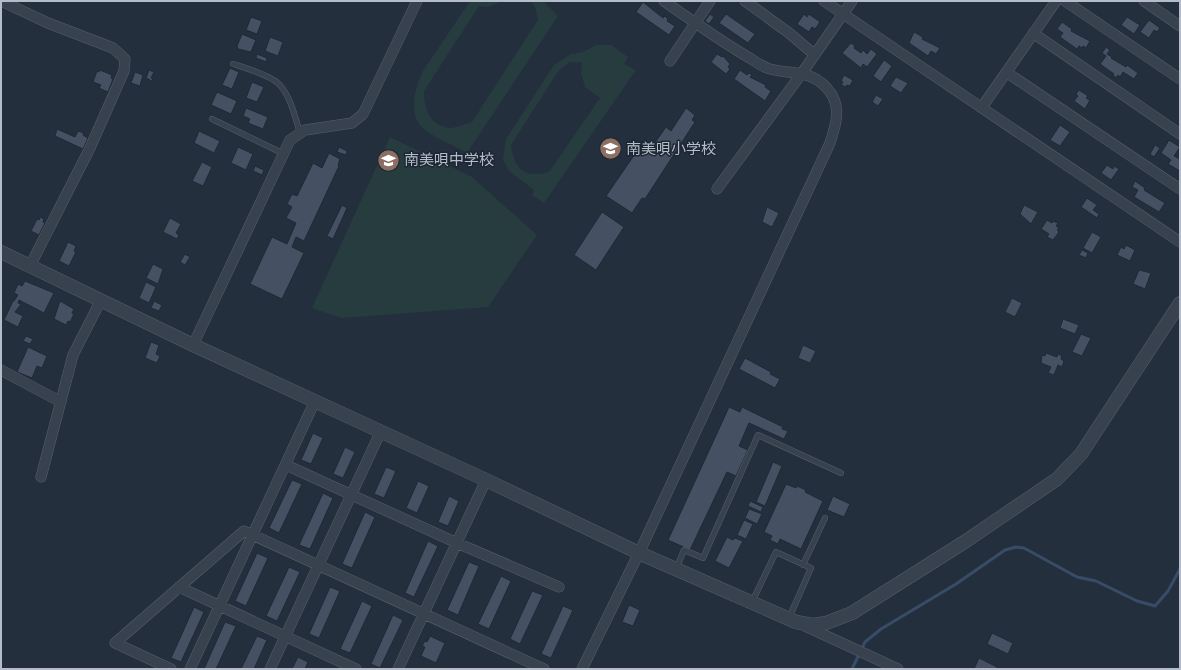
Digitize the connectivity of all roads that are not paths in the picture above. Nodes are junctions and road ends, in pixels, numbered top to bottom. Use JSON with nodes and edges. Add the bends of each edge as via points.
{"nodes":[{"id":1,"x":1,"y":1,"type":"edge"},
{"id":2,"x":417,"y":1,"type":"edge"},
{"id":3,"x":664,"y":1,"type":"edge"},
{"id":4,"x":710,"y":1,"type":"edge"},
{"id":5,"x":745,"y":1,"type":"edge"},
{"id":6,"x":824,"y":1,"type":"edge"},
{"id":7,"x":852,"y":1,"type":"edge"},
{"id":8,"x":1056,"y":1,"type":"edge"},
{"id":9,"x":1065,"y":1,"type":"edge"},
{"id":10,"x":1144,"y":1,"type":"edge"},
{"id":11,"x":843,"y":14,"type":"junction"},
{"id":12,"x":696,"y":23,"type":"junction"},
{"id":13,"x":1180,"y":26,"type":"edge"},
{"id":14,"x":1033,"y":33,"type":"junction"},
{"id":15,"x":815,"y":55,"type":"junction"},
{"id":16,"x":670,"y":61,"type":"dead end"},
{"id":17,"x":233,"y":64,"type":"dead end"},
{"id":18,"x":1006,"y":72,"type":"junction"},
{"id":19,"x":802,"y":73,"type":"junction"},
{"id":20,"x":1180,"y":79,"type":"edge"},
{"id":21,"x":982,"y":106,"type":"junction"},
{"id":22,"x":212,"y":119,"type":"dead end"},
{"id":23,"x":300,"y":134,"type":"junction"},
{"id":24,"x":1180,"y":134,"type":"edge"},
{"id":25,"x":282,"y":153,"type":"junction"},
{"id":26,"x":1180,"y":189,"type":"edge"},
{"id":27,"x":717,"y":190,"type":"dead end"},
{"id":28,"x":1180,"y":242,"type":"edge"},
{"id":29,"x":1,"y":252,"type":"edge"},
{"id":30,"x":30,"y":266,"type":"junction"},
{"id":31,"x":101,"y":300,"type":"junction"},
{"id":32,"x":1180,"y":303,"type":"edge"},
{"id":33,"x":193,"y":344,"type":"junction"},
{"id":34,"x":1,"y":370,"type":"edge"},
{"id":35,"x":315,"y":401,"type":"junction"},
{"id":36,"x":61,"y":402,"type":"junction"},
{"id":37,"x":380,"y":431,"type":"junction"},
{"id":38,"x":286,"y":465,"type":"junction"},
{"id":39,"x":841,"y":473,"type":"dead end"},
{"id":40,"x":41,"y":477,"type":"dead end"},
{"id":41,"x":486,"y":480,"type":"junction"},
{"id":42,"x":352,"y":494,"type":"junction"},
{"id":43,"x":825,"y":518,"type":"dead end"},
{"id":44,"x":253,"y":535,"type":"junction"},
{"id":45,"x":457,"y":543,"type":"junction"},
{"id":46,"x":639,"y":553,"type":"junction"},
{"id":47,"x":320,"y":565,"type":"junction"},
{"id":48,"x":804,"y":565,"type":"junction"},
{"id":49,"x":675,"y":570,"type":"junction"},
{"id":50,"x":179,"y":587,"type":"junction"},
{"id":51,"x":559,"y":587,"type":"dead end"},
{"id":52,"x":752,"y":603,"type":"junction"},
{"id":53,"x":219,"y":607,"type":"junction"},
{"id":54,"x":424,"y":613,"type":"junction"},
{"id":55,"x":792,"y":620,"type":"junction"},
{"id":56,"x":286,"y":636,"type":"junction"},
{"id":57,"x":171,"y":669,"type":"edge"},
{"id":58,"x":190,"y":669,"type":"edge"},
{"id":59,"x":270,"y":669,"type":"edge"},
{"id":60,"x":356,"y":669,"type":"edge"},
{"id":61,"x":398,"y":669,"type":"edge"},
{"id":62,"x":544,"y":669,"type":"edge"},
{"id":63,"x":582,"y":669,"type":"edge"},
{"id":64,"x":898,"y":669,"type":"edge"}],
"edges":[{"from":1,"to":30,"type":"street","via":[[48,23],[113,48],[125,59],[124,71],[90,148]]},
{"from":2,"to":23,"type":"street","via":[[363,114],[352,123],[305,130]]},
{"from":3,"to":12,"type":"street"},
{"from":4,"to":12,"type":"street"},
{"from":5,"to":15,"type":"street"},
{"from":6,"to":11,"type":"street"},
{"from":7,"to":11,"type":"street"},
{"from":8,"to":14,"type":"street"},
{"from":9,"to":20,"type":"street"},
{"from":10,"to":13,"type":"street"},
{"from":11,"to":15,"type":"street"},
{"from":11,"to":21,"type":"street"},
{"from":12,"to":16,"type":"street"},
{"from":12,"to":19,"type":"street","via":[[769,69]]},
{"from":14,"to":18,"type":"street"},
{"from":14,"to":24,"type":"street"},
{"from":15,"to":19,"type":"street"},
{"from":17,"to":23,"type":"lane","via":[[279,84],[290,102]]},
{"from":18,"to":21,"type":"street"},
{"from":18,"to":26,"type":"street"},
{"from":19,"to":27,"type":"street"},
{"from":19,"to":46,"type":"street","via":[[821,83],[832,96],[837,110],[836,125],[830,143]]},
{"from":21,"to":28,"type":"street"},
{"from":22,"to":25,"type":"lane"},
{"from":23,"to":25,"type":"street","via":[[290,140]]},
{"from":25,"to":33,"type":"street"},
{"from":29,"to":30,"type":"street"},
{"from":30,"to":31,"type":"street"},
{"from":31,"to":33,"type":"street"},
{"from":31,"to":36,"type":"street","via":[[73,355]]},
{"from":32,"to":55,"type":"street","via":[[1081,454],[1057,479],[966,541],[852,613],[826,623],[813,624]]},
{"from":33,"to":35,"type":"street"},
{"from":34,"to":36,"type":"street"},
{"from":35,"to":37,"type":"street"},
{"from":35,"to":38,"type":"street"},
{"from":36,"to":40,"type":"street"},
{"from":37,"to":41,"type":"street"},
{"from":37,"to":42,"type":"street"},
{"from":38,"to":42,"type":"street"},
{"from":38,"to":44,"type":"street"},
{"from":39,"to":49,"type":"lane","via":[[758,435],[703,558],[684,550]]},
{"from":41,"to":45,"type":"street"},
{"from":41,"to":46,"type":"street"},
{"from":42,"to":45,"type":"street"},
{"from":42,"to":47,"type":"street"},
{"from":43,"to":48,"type":"lane"},
{"from":44,"to":47,"type":"street"},
{"from":44,"to":50,"type":"street","via":[[244,531]]},
{"from":44,"to":53,"type":"street"},
{"from":45,"to":51,"type":"street"},
{"from":45,"to":54,"type":"street"},
{"from":46,"to":49,"type":"street"},
{"from":46,"to":63,"type":"street"},
{"from":47,"to":54,"type":"street"},
{"from":47,"to":56,"type":"street"},
{"from":48,"to":52,"type":"lane","via":[[776,552]]},
{"from":48,"to":55,"type":"lane","via":[[811,568]]},
{"from":49,"to":52,"type":"street"},
{"from":50,"to":53,"type":"street"},
{"from":50,"to":57,"type":"street","via":[[115,643]]},
{"from":52,"to":55,"type":"street"},
{"from":53,"to":56,"type":"street"},
{"from":53,"to":58,"type":"street"},
{"from":54,"to":61,"type":"street"},
{"from":54,"to":62,"type":"street"},
{"from":55,"to":64,"type":"street"},
{"from":56,"to":59,"type":"street"},
{"from":56,"to":60,"type":"street"}]}
